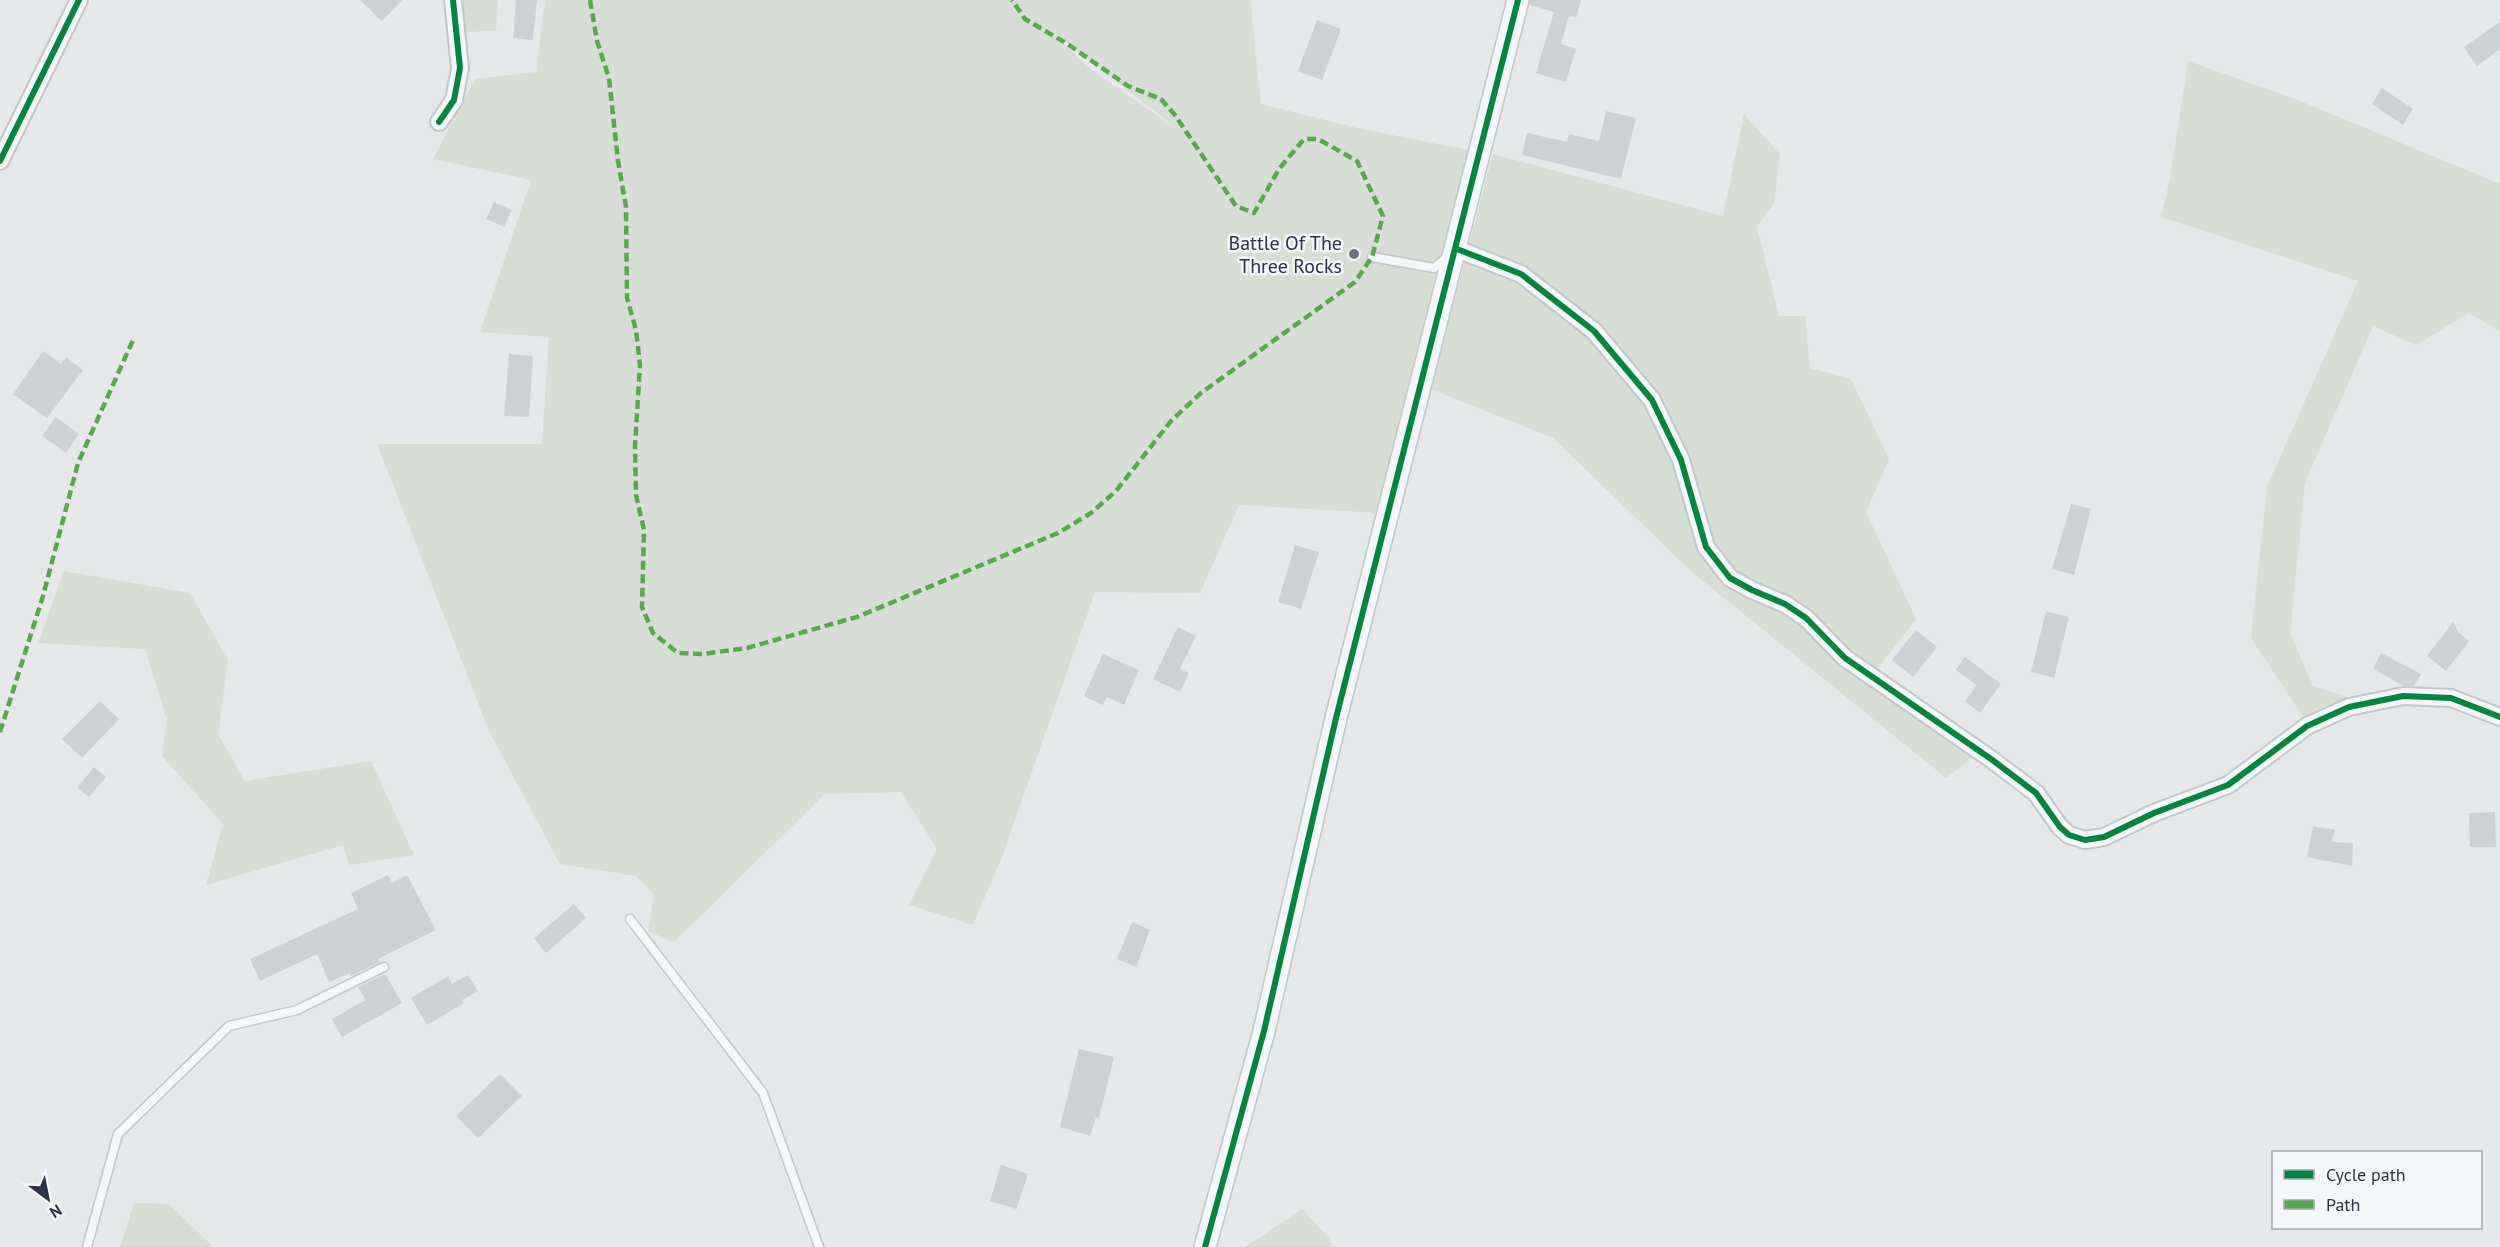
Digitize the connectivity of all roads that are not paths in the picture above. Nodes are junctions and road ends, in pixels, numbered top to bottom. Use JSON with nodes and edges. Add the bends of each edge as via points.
{"nodes":[{"id":1,"x":79,"y":0,"type":"edge"},
{"id":2,"x":453,"y":0,"type":"edge"},
{"id":3,"x":1518,"y":0,"type":"edge"},
{"id":4,"x":439,"y":122,"type":"dead end"},
{"id":5,"x":0,"y":161,"type":"edge"},
{"id":6,"x":1456,"y":249,"type":"junction"},
{"id":7,"x":1372,"y":257,"type":"dead end"},
{"id":8,"x":2500,"y":717,"type":"edge"},
{"id":9,"x":630,"y":919,"type":"dead end"},
{"id":10,"x":384,"y":968,"type":"dead end"},
{"id":11,"x":87,"y":1247,"type":"edge"},
{"id":12,"x":819,"y":1247,"type":"edge"},
{"id":13,"x":1205,"y":1247,"type":"edge"}],
"edges":[{"from":1,"to":5,"type":"street"},
{"from":2,"to":4,"type":"street","via":[[460,68],[454,100]]},
{"from":3,"to":6,"type":"street"},
{"from":6,"to":7,"type":"lane","via":[[1434,268]]},
{"from":6,"to":8,"type":"street","via":[[1521,274],[1594,331],[1652,400],[1681,460],[1706,547],[1730,578],[1806,618],[1845,658],[2036,793],[2069,835],[2085,840],[2104,837],[2228,785],[2307,726],[2349,707],[2403,696],[2451,698]]},
{"from":6,"to":13,"type":"street","via":[[1336,718],[1264,1030]]},
{"from":9,"to":12,"type":"lane","via":[[763,1093]]},
{"from":10,"to":11,"type":"lane","via":[[297,1010],[229,1026],[118,1134]]}]}
